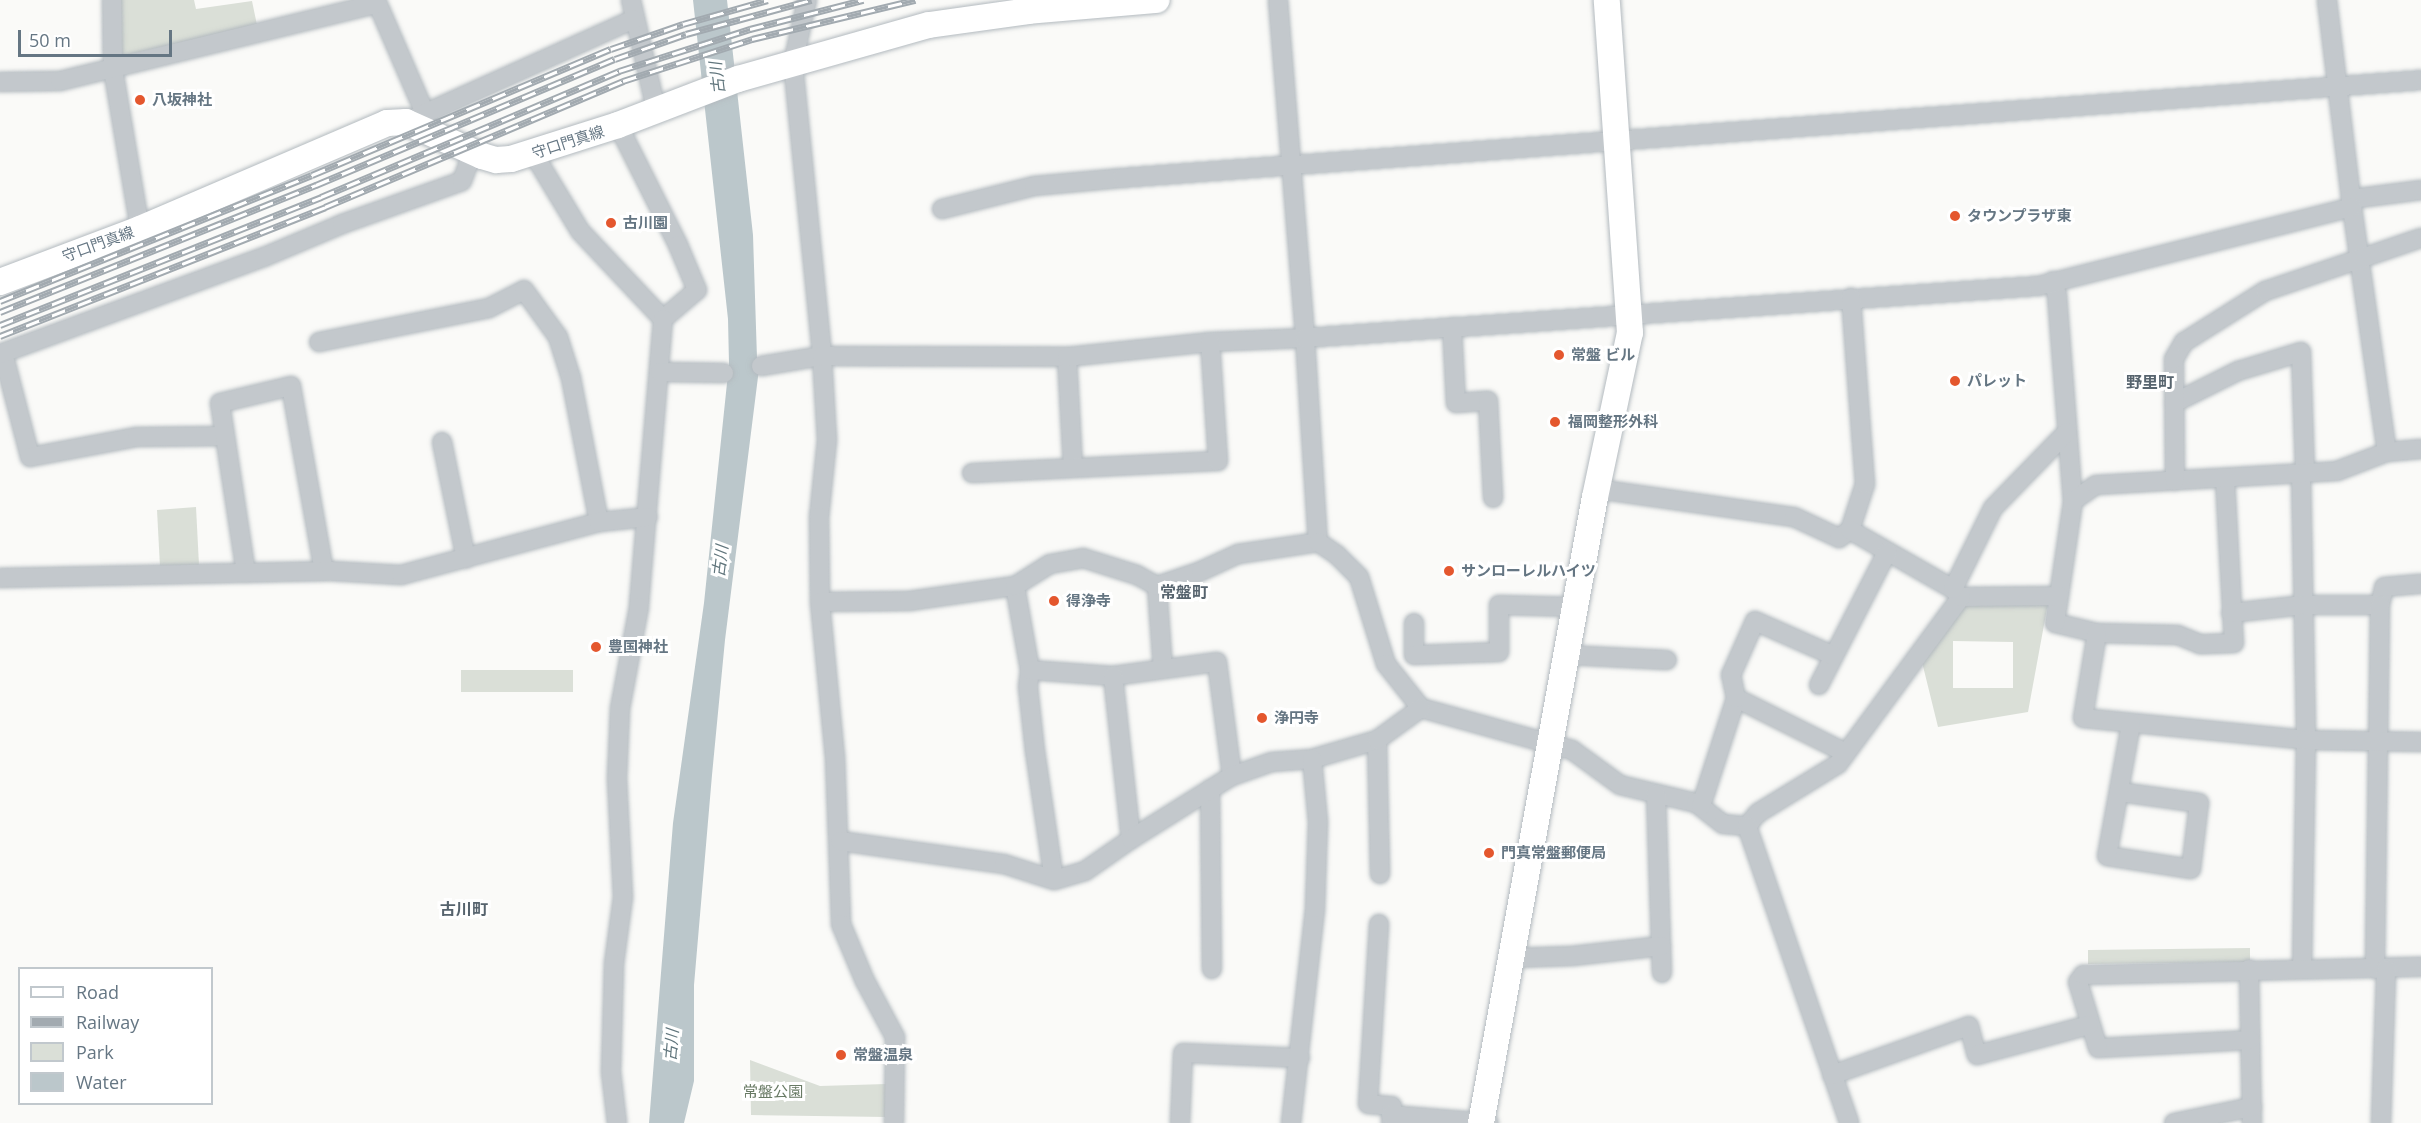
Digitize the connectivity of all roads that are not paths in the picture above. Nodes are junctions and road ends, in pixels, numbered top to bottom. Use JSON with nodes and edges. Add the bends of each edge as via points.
{"nodes":[{"id":1,"x":112,"y":0,"type":"edge"},
{"id":2,"x":631,"y":0,"type":"edge"},
{"id":3,"x":807,"y":0,"type":"edge"},
{"id":4,"x":1157,"y":0,"type":"edge"},
{"id":5,"x":1278,"y":0,"type":"edge"},
{"id":6,"x":1607,"y":0,"type":"edge"},
{"id":7,"x":2327,"y":0,"type":"edge"},
{"id":8,"x":376,"y":2,"type":"edge"},
{"id":9,"x":634,"y":19,"type":"junction"},
{"id":10,"x":793,"y":63,"type":"junction"},
{"id":11,"x":113,"y":69,"type":"junction"},
{"id":12,"x":2421,"y":80,"type":"edge"},
{"id":13,"x":0,"y":82,"type":"edge"},
{"id":14,"x":2338,"y":86,"type":"junction"},
{"id":15,"x":656,"y":108,"type":"junction"},
{"id":16,"x":416,"y":117,"type":"junction"},
{"id":17,"x":618,"y":125,"type":"junction"},
{"id":18,"x":1616,"y":141,"type":"junction"},
{"id":19,"x":472,"y":153,"type":"junction"},
{"id":20,"x":533,"y":153,"type":"junction"},
{"id":21,"x":1292,"y":165,"type":"junction"},
{"id":22,"x":2421,"y":190,"type":"edge"},
{"id":23,"x":2352,"y":203,"type":"junction"},
{"id":24,"x":942,"y":209,"type":"dead end"},
{"id":25,"x":140,"y":229,"type":"junction"},
{"id":26,"x":2421,"y":238,"type":"edge"},
{"id":27,"x":2360,"y":260,"type":"junction"},
{"id":28,"x":2054,"y":281,"type":"junction"},
{"id":29,"x":0,"y":282,"type":"edge"},
{"id":30,"x":1851,"y":298,"type":"junction"},
{"id":31,"x":1629,"y":314,"type":"junction"},
{"id":32,"x":663,"y":319,"type":"junction"},
{"id":33,"x":1452,"y":327,"type":"junction"},
{"id":34,"x":1305,"y":338,"type":"junction"},
{"id":35,"x":319,"y":342,"type":"dead end"},
{"id":36,"x":1210,"y":342,"type":"junction"},
{"id":37,"x":1,"y":354,"type":"edge"},
{"id":38,"x":822,"y":356,"type":"junction"},
{"id":39,"x":1067,"y":357,"type":"junction"},
{"id":40,"x":761,"y":366,"type":"dead end"},
{"id":41,"x":660,"y":372,"type":"junction"},
{"id":42,"x":724,"y":372,"type":"dead end"},
{"id":43,"x":2174,"y":403,"type":"junction"},
{"id":44,"x":2067,"y":432,"type":"junction"},
{"id":45,"x":225,"y":436,"type":"junction"},
{"id":46,"x":442,"y":442,"type":"dead end"},
{"id":47,"x":2421,"y":449,"type":"edge"},
{"id":48,"x":2387,"y":452,"type":"junction"},
{"id":49,"x":1073,"y":468,"type":"junction"},
{"id":50,"x":972,"y":473,"type":"dead end"},
{"id":51,"x":2303,"y":473,"type":"junction"},
{"id":52,"x":2225,"y":479,"type":"junction"},
{"id":53,"x":2175,"y":481,"type":"junction"},
{"id":54,"x":1597,"y":489,"type":"junction"},
{"id":55,"x":1493,"y":498,"type":"dead end"},
{"id":56,"x":2073,"y":501,"type":"junction"},
{"id":57,"x":648,"y":517,"type":"junction"},
{"id":58,"x":599,"y":522,"type":"junction"},
{"id":59,"x":1850,"y":530,"type":"junction"},
{"id":60,"x":1318,"y":542,"type":"junction"},
{"id":61,"x":1887,"y":552,"type":"junction"},
{"id":62,"x":466,"y":559,"type":"junction"},
{"id":63,"x":324,"y":571,"type":"junction"},
{"id":64,"x":246,"y":573,"type":"junction"},
{"id":65,"x":0,"y":578,"type":"edge"},
{"id":66,"x":2421,"y":584,"type":"edge"},
{"id":67,"x":1015,"y":586,"type":"junction"},
{"id":68,"x":1157,"y":586,"type":"junction"},
{"id":69,"x":1957,"y":593,"type":"junction"},
{"id":70,"x":2059,"y":596,"type":"junction"},
{"id":71,"x":820,"y":602,"type":"junction"},
{"id":72,"x":2304,"y":605,"type":"junction"},
{"id":73,"x":2380,"y":605,"type":"junction"},
{"id":74,"x":1576,"y":607,"type":"junction"},
{"id":75,"x":2230,"y":613,"type":"junction"},
{"id":76,"x":1414,"y":623,"type":"dead end"},
{"id":77,"x":2097,"y":633,"type":"junction"},
{"id":78,"x":1567,"y":655,"type":"junction"},
{"id":79,"x":1834,"y":656,"type":"junction"},
{"id":80,"x":1667,"y":660,"type":"dead end"},
{"id":81,"x":1162,"y":669,"type":"junction"},
{"id":82,"x":1030,"y":670,"type":"junction"},
{"id":83,"x":1113,"y":676,"type":"junction"},
{"id":84,"x":1819,"y":685,"type":"dead end"},
{"id":85,"x":1736,"y":698,"type":"junction"},
{"id":86,"x":1421,"y":708,"type":"junction"},
{"id":87,"x":2131,"y":724,"type":"junction"},
{"id":88,"x":1377,"y":740,"type":"junction"},
{"id":89,"x":2306,"y":740,"type":"junction"},
{"id":90,"x":2377,"y":740,"type":"junction"},
{"id":91,"x":2421,"y":742,"type":"edge"},
{"id":92,"x":1551,"y":746,"type":"junction"},
{"id":93,"x":1846,"y":753,"type":"junction"},
{"id":94,"x":1312,"y":759,"type":"junction"},
{"id":95,"x":1232,"y":776,"type":"junction"},
{"id":96,"x":1210,"y":789,"type":"junction"},
{"id":97,"x":2120,"y":792,"type":"junction"},
{"id":98,"x":1656,"y":794,"type":"junction"},
{"id":99,"x":1701,"y":806,"type":"junction"},
{"id":100,"x":1747,"y":826,"type":"junction"},
{"id":101,"x":1131,"y":839,"type":"junction"},
{"id":102,"x":840,"y":841,"type":"junction"},
{"id":103,"x":1380,"y":874,"type":"dead end"},
{"id":104,"x":1054,"y":880,"type":"junction"},
{"id":105,"x":1379,"y":924,"type":"dead end"},
{"id":106,"x":1661,"y":946,"type":"junction"},
{"id":107,"x":1511,"y":958,"type":"junction"},
{"id":108,"x":2421,"y":967,"type":"edge"},
{"id":109,"x":2302,"y":968,"type":"junction"},
{"id":110,"x":1212,"y":969,"type":"dead end"},
{"id":111,"x":2249,"y":969,"type":"junction"},
{"id":112,"x":2381,"y":969,"type":"junction"},
{"id":113,"x":1662,"y":973,"type":"dead end"},
{"id":114,"x":2089,"y":1025,"type":"junction"},
{"id":115,"x":2250,"y":1040,"type":"junction"},
{"id":116,"x":1300,"y":1058,"type":"junction"},
{"id":117,"x":1832,"y":1074,"type":"junction"},
{"id":118,"x":2252,"y":1115,"type":"edge"},
{"id":119,"x":1391,"y":1119,"type":"edge"},
{"id":120,"x":617,"y":1123,"type":"edge"},
{"id":121,"x":894,"y":1123,"type":"edge"},
{"id":122,"x":1180,"y":1123,"type":"edge"},
{"id":123,"x":1291,"y":1123,"type":"edge"},
{"id":124,"x":1481,"y":1123,"type":"edge"},
{"id":125,"x":1489,"y":1123,"type":"edge"},
{"id":126,"x":1849,"y":1123,"type":"edge"},
{"id":127,"x":2174,"y":1123,"type":"edge"},
{"id":128,"x":2380,"y":1123,"type":"edge"}],
"edges":[{"from":1,"to":11,"type":"street"},
{"from":2,"to":9,"type":"street"},
{"from":3,"to":10,"type":"street"},
{"from":4,"to":10,"type":"main road","name":"守口門真線","via":[[1028,11],[929,26]]},
{"from":5,"to":21,"type":"street"},
{"from":6,"to":18,"type":"main road"},
{"from":7,"to":14,"type":"street"},
{"from":8,"to":11,"type":"street"},
{"from":8,"to":16,"type":"street"},
{"from":9,"to":15,"type":"street"},
{"from":9,"to":16,"type":"street"},
{"from":10,"to":15,"type":"main road","name":"守口門真線"},
{"from":10,"to":38,"type":"street"},
{"from":11,"to":13,"type":"street","via":[[60,81]]},
{"from":11,"to":25,"type":"street"},
{"from":12,"to":14,"type":"street"},
{"from":14,"to":18,"type":"street"},
{"from":14,"to":23,"type":"street"},
{"from":15,"to":17,"type":"main road","name":"守口門真線"},
{"from":16,"to":19,"type":"main road","name":"守口門真線"},
{"from":16,"to":25,"type":"main road","name":"守口門真線","via":[[387,123]]},
{"from":17,"to":20,"type":"main road","name":"守口門真線"},
{"from":17,"to":32,"type":"street","via":[[697,290]]},
{"from":18,"to":21,"type":"street"},
{"from":18,"to":31,"type":"main road"},
{"from":19,"to":20,"type":"main road","name":"守口門真線","via":[[496,160]]},
{"from":19,"to":37,"type":"street","via":[[462,181]]},
{"from":20,"to":32,"type":"street","via":[[580,231]]},
{"from":21,"to":24,"type":"street","via":[[1034,186]]},
{"from":21,"to":34,"type":"street"},
{"from":22,"to":23,"type":"street"},
{"from":23,"to":27,"type":"street"},
{"from":23,"to":28,"type":"street"},
{"from":25,"to":29,"type":"main road","name":"守口門真線"},
{"from":26,"to":27,"type":"street"},
{"from":27,"to":43,"type":"street","via":[[2265,291],[2184,342],[2174,359]]},
{"from":27,"to":48,"type":"street"},
{"from":28,"to":30,"type":"street","via":[[2038,286]]},
{"from":28,"to":44,"type":"street"},
{"from":30,"to":31,"type":"street"},
{"from":30,"to":59,"type":"street","via":[[1865,484]]},
{"from":31,"to":33,"type":"street"},
{"from":31,"to":54,"type":"main road","via":[[1630,333]]},
{"from":32,"to":41,"type":"street"},
{"from":33,"to":34,"type":"street"},
{"from":33,"to":55,"type":"street","via":[[1455,403],[1488,401]]},
{"from":34,"to":36,"type":"street"},
{"from":34,"to":60,"type":"street"},
{"from":35,"to":58,"type":"street","via":[[489,308],[524,290],[562,347]]},
{"from":36,"to":39,"type":"street"},
{"from":36,"to":49,"type":"street","via":[[1218,461]]},
{"from":37,"to":45,"type":"street","via":[[30,457],[137,437]]},
{"from":38,"to":39,"type":"street"},
{"from":38,"to":40,"type":"street"},
{"from":38,"to":71,"type":"street","via":[[827,440],[819,517]]},
{"from":39,"to":49,"type":"street"},
{"from":41,"to":42,"type":"street"},
{"from":41,"to":57,"type":"street"},
{"from":43,"to":51,"type":"street","via":[[2238,371],[2301,352]]},
{"from":43,"to":53,"type":"street"},
{"from":44,"to":56,"type":"street"},
{"from":44,"to":69,"type":"street","via":[[1992,508]]},
{"from":45,"to":63,"type":"street","via":[[220,403],[291,386]]},
{"from":45,"to":64,"type":"street"},
{"from":46,"to":62,"type":"street"},
{"from":47,"to":48,"type":"street"},
{"from":48,"to":51,"type":"street","via":[[2337,471]]},
{"from":49,"to":50,"type":"street"},
{"from":51,"to":52,"type":"street"},
{"from":51,"to":72,"type":"street"},
{"from":52,"to":53,"type":"street"},
{"from":52,"to":75,"type":"street"},
{"from":53,"to":56,"type":"street","via":[[2096,485]]},
{"from":54,"to":59,"type":"street","via":[[1794,517],[1839,538]]},
{"from":54,"to":74,"type":"main road"},
{"from":56,"to":70,"type":"street"},
{"from":57,"to":58,"type":"street"},
{"from":57,"to":120,"type":"street","via":[[639,607],[620,709],[617,779],[623,897],[614,964],[611,1072]]},
{"from":58,"to":62,"type":"street"},
{"from":59,"to":61,"type":"street"},
{"from":60,"to":68,"type":"street","via":[[1238,554]]},
{"from":60,"to":86,"type":"street","via":[[1359,577],[1386,664]]},
{"from":61,"to":69,"type":"street"},
{"from":61,"to":79,"type":"street"},
{"from":62,"to":63,"type":"street","via":[[400,575]]},
{"from":63,"to":64,"type":"street"},
{"from":64,"to":65,"type":"street"},
{"from":66,"to":73,"type":"street","via":[[2384,587]]},
{"from":67,"to":68,"type":"street","via":[[1050,564],[1083,558],[1137,575]]},
{"from":67,"to":71,"type":"street","via":[[909,601]]},
{"from":67,"to":82,"type":"street"},
{"from":68,"to":81,"type":"street"},
{"from":69,"to":70,"type":"street"},
{"from":69,"to":93,"type":"street"},
{"from":70,"to":77,"type":"street","via":[[2055,623]]},
{"from":71,"to":102,"type":"street"},
{"from":72,"to":73,"type":"street"},
{"from":72,"to":75,"type":"street"},
{"from":72,"to":89,"type":"street"},
{"from":73,"to":90,"type":"street"},
{"from":74,"to":76,"type":"street","via":[[1499,605],[1499,652],[1414,655]]},
{"from":74,"to":78,"type":"main road"},
{"from":75,"to":77,"type":"street","via":[[2234,643],[2200,644],[2178,635]]},
{"from":77,"to":87,"type":"street","via":[[2083,717]]},
{"from":78,"to":80,"type":"street"},
{"from":78,"to":92,"type":"main road"},
{"from":79,"to":84,"type":"street"},
{"from":79,"to":85,"type":"street","via":[[1755,621],[1731,675]]},
{"from":81,"to":83,"type":"street"},
{"from":81,"to":95,"type":"street","via":[[1217,662]]},
{"from":82,"to":83,"type":"street"},
{"from":82,"to":104,"type":"street","via":[[1028,687],[1035,752]]},
{"from":83,"to":101,"type":"street"},
{"from":85,"to":93,"type":"street"},
{"from":85,"to":99,"type":"street"},
{"from":86,"to":88,"type":"street"},
{"from":86,"to":92,"type":"street"},
{"from":87,"to":89,"type":"street"},
{"from":87,"to":97,"type":"street"},
{"from":88,"to":94,"type":"street"},
{"from":88,"to":103,"type":"street"},
{"from":89,"to":90,"type":"street"},
{"from":89,"to":109,"type":"street"},
{"from":90,"to":91,"type":"street"},
{"from":90,"to":112,"type":"street"},
{"from":92,"to":98,"type":"street","via":[[1572,750],[1620,785]]},
{"from":92,"to":107,"type":"main road"},
{"from":93,"to":100,"type":"street","via":[[1838,764],[1758,813]]},
{"from":94,"to":95,"type":"street","via":[[1272,762]]},
{"from":94,"to":116,"type":"street","via":[[1318,822],[1316,886]]},
{"from":95,"to":96,"type":"street"},
{"from":96,"to":101,"type":"street"},
{"from":96,"to":110,"type":"street"},
{"from":97,"to":97,"type":"street","via":[[2107,856],[2191,868],[2199,803]]},
{"from":98,"to":99,"type":"street"},
{"from":98,"to":106,"type":"street"},
{"from":99,"to":100,"type":"street","via":[[1723,824]]},
{"from":100,"to":117,"type":"street"},
{"from":101,"to":104,"type":"street","via":[[1085,871]]},
{"from":102,"to":104,"type":"street","via":[[1004,864]]},
{"from":102,"to":121,"type":"street","via":[[842,924],[865,981],[895,1037]]},
{"from":105,"to":119,"type":"street","via":[[1368,1104],[1392,1106]]},
{"from":106,"to":107,"type":"street"},
{"from":106,"to":113,"type":"street"},
{"from":107,"to":124,"type":"main road"},
{"from":108,"to":112,"type":"street"},
{"from":109,"to":111,"type":"street"},
{"from":109,"to":112,"type":"street"},
{"from":111,"to":114,"type":"street","via":[[2083,975],[2078,982]]},
{"from":111,"to":115,"type":"street"},
{"from":112,"to":128,"type":"street"},
{"from":114,"to":115,"type":"street","via":[[2098,1048]]},
{"from":114,"to":117,"type":"street","via":[[1977,1055],[1969,1026]]},
{"from":115,"to":118,"type":"street"},
{"from":116,"to":122,"type":"street","via":[[1184,1053]]},
{"from":116,"to":123,"type":"street"},
{"from":117,"to":126,"type":"street"},
{"from":118,"to":127,"type":"street"},
{"from":119,"to":124,"type":"street"},
{"from":124,"to":125,"type":"street"}]}
